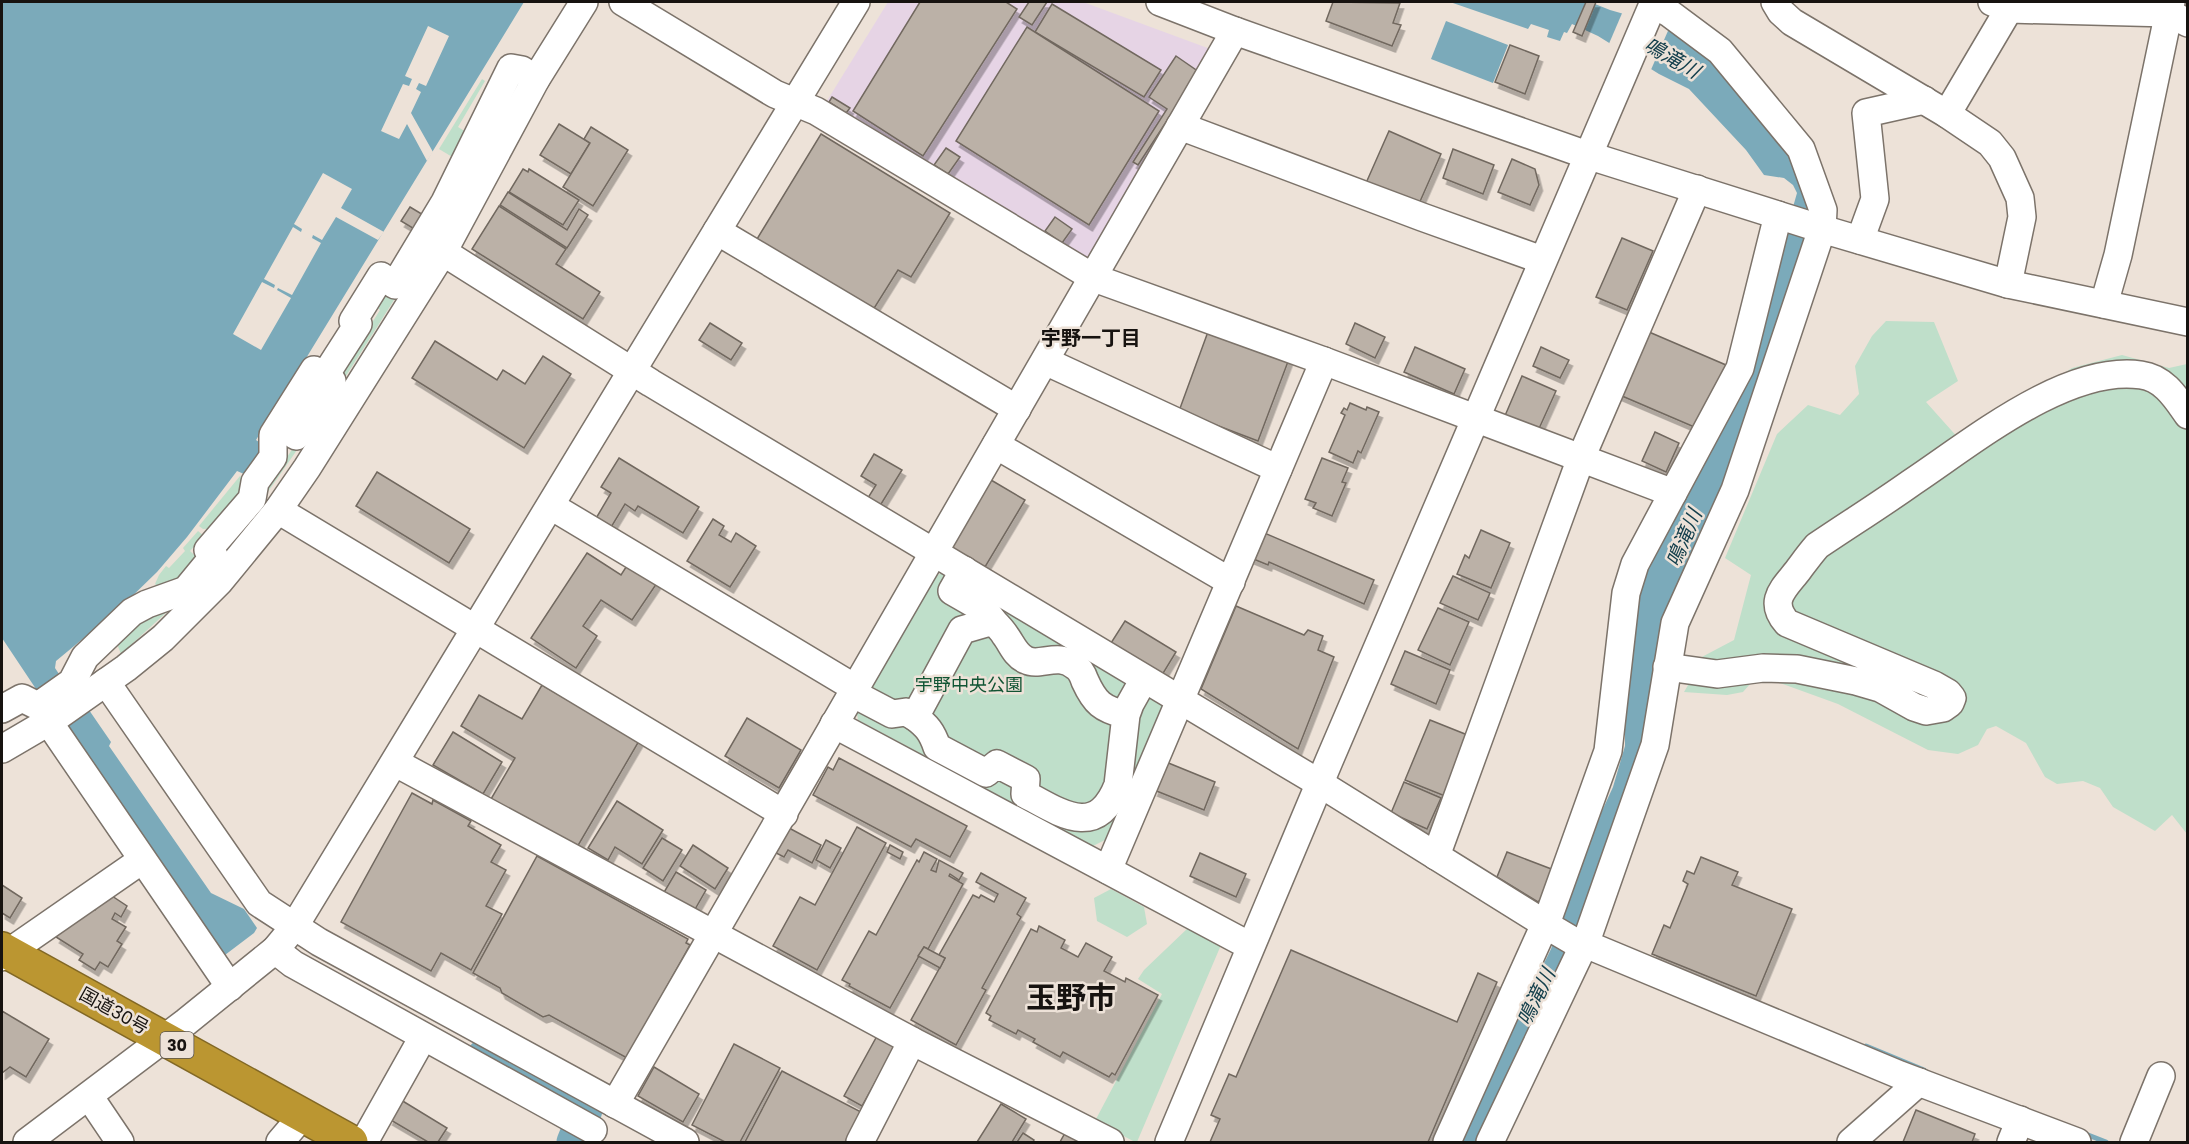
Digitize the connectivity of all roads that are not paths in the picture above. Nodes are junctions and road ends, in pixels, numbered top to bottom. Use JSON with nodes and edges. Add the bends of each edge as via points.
{"nodes":[{"id":1,"x":584,"y":2,"type":"edge"},
{"id":2,"x":623,"y":2,"type":"edge"},
{"id":3,"x":856,"y":2,"type":"edge"},
{"id":4,"x":1160,"y":2,"type":"edge"},
{"id":5,"x":1775,"y":2,"type":"edge"},
{"id":6,"x":2000,"y":5,"type":"edge"},
{"id":7,"x":1651,"y":7,"type":"edge"},
{"id":8,"x":2176,"y":12,"type":"edge"},
{"id":9,"x":1235,"y":31,"type":"junction"},
{"id":10,"x":536,"y":79,"type":"junction"},
{"id":11,"x":1924,"y":100,"type":"junction"},
{"id":12,"x":795,"y":102,"type":"junction"},
{"id":13,"x":1947,"y":114,"type":"junction"},
{"id":14,"x":1180,"y":126,"type":"junction"},
{"id":15,"x":1587,"y":155,"type":"junction"},
{"id":16,"x":1697,"y":189,"type":"junction"},
{"id":17,"x":1782,"y":216,"type":"junction"},
{"id":18,"x":1818,"y":228,"type":"junction"},
{"id":19,"x":717,"y":231,"type":"junction"},
{"id":20,"x":1860,"y":240,"type":"junction"},
{"id":21,"x":443,"y":252,"type":"junction"},
{"id":22,"x":1542,"y":260,"type":"junction"},
{"id":23,"x":1094,"y":278,"type":"junction"},
{"id":24,"x":2008,"y":284,"type":"junction"},
{"id":25,"x":2104,"y":304,"type":"junction"},
{"id":26,"x":2187,"y":322,"type":"edge"},
{"id":27,"x":1045,"y":361,"type":"junction"},
{"id":28,"x":1324,"y":361,"type":"junction"},
{"id":29,"x":633,"y":370,"type":"junction"},
{"id":30,"x":1017,"y":409,"type":"junction"},
{"id":31,"x":2187,"y":415,"type":"edge"},
{"id":32,"x":1475,"y":418,"type":"junction"},
{"id":33,"x":996,"y":445,"type":"junction"},
{"id":34,"x":1581,"y":458,"type":"junction"},
{"id":35,"x":1278,"y":469,"type":"junction"},
{"id":36,"x":1673,"y":493,"type":"junction"},
{"id":37,"x":551,"y":506,"type":"junction"},
{"id":38,"x":278,"y":510,"type":"junction"},
{"id":39,"x":934,"y":552,"type":"junction"},
{"id":40,"x":964,"y":570,"type":"junction"},
{"id":41,"x":1231,"y":582,"type":"junction"},
{"id":42,"x":993,"y":621,"type":"junction"},
{"id":43,"x":476,"y":631,"type":"junction"},
{"id":44,"x":1667,"y":667,"type":"junction"},
{"id":45,"x":1144,"y":679,"type":"junction"},
{"id":46,"x":106,"y":682,"type":"junction"},
{"id":47,"x":76,"y":691,"type":"junction"},
{"id":48,"x":853,"y":691,"type":"junction"},
{"id":49,"x":1180,"y":701,"type":"junction"},
{"id":50,"x":2,"y":709,"type":"edge"},
{"id":51,"x":49,"y":714,"type":"junction"},
{"id":52,"x":1126,"y":715,"type":"junction"},
{"id":53,"x":915,"y":717,"type":"junction"},
{"id":54,"x":834,"y":724,"type":"junction"},
{"id":55,"x":2,"y":750,"type":"edge"},
{"id":56,"x":396,"y":763,"type":"junction"},
{"id":57,"x":1319,"y":783,"type":"junction"},
{"id":58,"x":784,"y":814,"type":"junction"},
{"id":59,"x":1092,"y":817,"type":"junction"},
{"id":60,"x":1436,"y":856,"type":"junction"},
{"id":61,"x":142,"y":860,"type":"junction"},
{"id":62,"x":1110,"y":866,"type":"junction"},
{"id":63,"x":294,"y":927,"type":"junction"},
{"id":64,"x":715,"y":934,"type":"junction"},
{"id":65,"x":1566,"y":936,"type":"junction"},
{"id":66,"x":1250,"y":946,"type":"junction"},
{"id":67,"x":275,"y":950,"type":"junction"},
{"id":68,"x":4,"y":953,"type":"edge"},
{"id":69,"x":230,"y":987,"type":"junction"},
{"id":70,"x":423,"y":1037,"type":"junction"},
{"id":71,"x":165,"y":1039,"type":"junction"},
{"id":72,"x":912,"y":1041,"type":"junction"},
{"id":73,"x":2161,"y":1076,"type":"dead end"},
{"id":74,"x":1919,"y":1082,"type":"junction"},
{"id":75,"x":89,"y":1096,"type":"junction"},
{"id":76,"x":611,"y":1102,"type":"junction"},
{"id":77,"x":303,"y":1116,"type":"junction"},
{"id":78,"x":586,"y":1130,"type":"edge"},
{"id":79,"x":2016,"y":1131,"type":"edge"},
{"id":80,"x":27,"y":1143,"type":"edge"},
{"id":81,"x":120,"y":1143,"type":"edge"},
{"id":82,"x":280,"y":1143,"type":"edge"},
{"id":83,"x":351,"y":1143,"type":"edge"},
{"id":84,"x":364,"y":1143,"type":"edge"},
{"id":85,"x":685,"y":1143,"type":"edge"},
{"id":86,"x":860,"y":1143,"type":"edge"},
{"id":87,"x":1110,"y":1143,"type":"edge"},
{"id":88,"x":1169,"y":1143,"type":"edge"},
{"id":89,"x":1447,"y":1143,"type":"edge"},
{"id":90,"x":1490,"y":1143,"type":"edge"},
{"id":91,"x":1851,"y":1143,"type":"edge"},
{"id":92,"x":2077,"y":1143,"type":"edge"},
{"id":93,"x":2134,"y":1143,"type":"edge"}],
"edges":[{"from":1,"to":10,"type":"street"},
{"from":2,"to":12,"type":"street","via":[[774,94]]},
{"from":3,"to":12,"type":"street"},
{"from":4,"to":9,"type":"street"},
{"from":5,"to":11,"type":"street","via":[[1792,22]]},
{"from":6,"to":8,"type":"street"},
{"from":6,"to":13,"type":"street"},
{"from":7,"to":15,"type":"street"},
{"from":7,"to":18,"type":"street","via":[[1669,13],[1720,51],[1801,148],[1823,210]]},
{"from":8,"to":25,"type":"street"},
{"from":9,"to":14,"type":"street"},
{"from":9,"to":15,"type":"street"},
{"from":10,"to":21,"type":"street"},
{"from":10,"to":47,"type":"street","via":[[511,68],[445,202],[401,276],[395,285],[381,276],[353,321],[358,324],[324,377],[314,370],[288,430],[273,435],[273,458],[255,482],[252,499],[208,550],[214,556],[186,590],[132,612],[84,657]]},
{"from":11,"to":13,"type":"street"},
{"from":11,"to":20,"type":"street","via":[[1866,113],[1875,199]]},
{"from":12,"to":19,"type":"street"},
{"from":12,"to":23,"type":"street"},
{"from":13,"to":24,"type":"street","via":[[1990,143],[2020,198],[2022,217]]},
{"from":14,"to":22,"type":"street"},
{"from":14,"to":23,"type":"street"},
{"from":15,"to":16,"type":"street"},
{"from":15,"to":22,"type":"street"},
{"from":16,"to":17,"type":"street"},
{"from":16,"to":34,"type":"street"},
{"from":17,"to":18,"type":"street"},
{"from":17,"to":36,"type":"street","via":[[1740,368]]},
{"from":18,"to":20,"type":"street"},
{"from":18,"to":44,"type":"street","via":[[1736,490],[1675,623]]},
{"from":19,"to":29,"type":"street"},
{"from":19,"to":30,"type":"street"},
{"from":20,"to":24,"type":"street"},
{"from":21,"to":29,"type":"street"},
{"from":21,"to":38,"type":"street"},
{"from":22,"to":32,"type":"street"},
{"from":23,"to":27,"type":"street"},
{"from":23,"to":28,"type":"street"},
{"from":24,"to":25,"type":"street"},
{"from":25,"to":26,"type":"street"},
{"from":27,"to":30,"type":"street"},
{"from":27,"to":35,"type":"street"},
{"from":28,"to":32,"type":"street"},
{"from":28,"to":35,"type":"street"},
{"from":29,"to":37,"type":"street"},
{"from":29,"to":39,"type":"street"},
{"from":30,"to":33,"type":"street"},
{"from":31,"to":44,"type":"street","via":[[2160,382],[2143,375],[2121,374],[2076,384],[2038,400],[1983,432],[1816,546],[1779,596],[1781,616],[1787,623],[1935,685],[1952,698],[1943,708],[1926,711],[1880,688],[1797,669],[1763,668],[1717,674]]},
{"from":32,"to":34,"type":"street"},
{"from":32,"to":57,"type":"street"},
{"from":33,"to":39,"type":"street"},
{"from":33,"to":41,"type":"street"},
{"from":34,"to":36,"type":"street"},
{"from":34,"to":60,"type":"street"},
{"from":35,"to":41,"type":"street"},
{"from":36,"to":65,"type":"street","via":[[1635,564],[1626,593],[1608,751]]},
{"from":37,"to":43,"type":"street"},
{"from":37,"to":48,"type":"street"},
{"from":38,"to":43,"type":"street"},
{"from":38,"to":46,"type":"street","via":[[194,609]]},
{"from":39,"to":40,"type":"street"},
{"from":39,"to":48,"type":"street"},
{"from":40,"to":42,"type":"street","via":[[952,591],[985,610]]},
{"from":40,"to":45,"type":"street"},
{"from":41,"to":49,"type":"street"},
{"from":42,"to":52,"type":"street","via":[[1024,659],[1060,659],[1075,666],[1101,705]]},
{"from":42,"to":53,"type":"street","via":[[962,630]]},
{"from":43,"to":56,"type":"street"},
{"from":43,"to":58,"type":"street"},
{"from":44,"to":65,"type":"street","via":[[1655,745]]},
{"from":45,"to":49,"type":"street"},
{"from":45,"to":52,"type":"street"},
{"from":46,"to":47,"type":"street"},
{"from":46,"to":63,"type":"street","via":[[259,903]]},
{"from":47,"to":51,"type":"street"},
{"from":48,"to":53,"type":"street","via":[[892,714],[906,712]]},
{"from":48,"to":54,"type":"street"},
{"from":49,"to":57,"type":"street"},
{"from":49,"to":62,"type":"street"},
{"from":50,"to":51,"type":"street","via":[[22,698]]},
{"from":51,"to":55,"type":"street"},
{"from":51,"to":61,"type":"street"},
{"from":52,"to":59,"type":"street","via":[[1118,785],[1109,805]]},
{"from":53,"to":59,"type":"street","via":[[933,733],[937,747],[986,773],[996,764],[1026,779],[1025,794],[1062,814]]},
{"from":54,"to":58,"type":"street"},
{"from":54,"to":62,"type":"street"},
{"from":56,"to":63,"type":"street"},
{"from":56,"to":64,"type":"street"},
{"from":57,"to":60,"type":"street"},
{"from":57,"to":66,"type":"street"},
{"from":58,"to":64,"type":"street"},
{"from":59,"to":62,"type":"street"},
{"from":60,"to":65,"type":"street"},
{"from":61,"to":68,"type":"street"},
{"from":61,"to":69,"type":"street"},
{"from":62,"to":66,"type":"street"},
{"from":63,"to":67,"type":"street"},
{"from":63,"to":76,"type":"street"},
{"from":64,"to":72,"type":"street"},
{"from":64,"to":76,"type":"street"},
{"from":65,"to":74,"type":"street"},
{"from":65,"to":89,"type":"street"},
{"from":65,"to":90,"type":"street"},
{"from":66,"to":88,"type":"street"},
{"from":67,"to":69,"type":"street"},
{"from":67,"to":70,"type":"street"},
{"from":68,"to":71,"type":"highway","name":"国道30号","number":"30"},
{"from":69,"to":71,"type":"street"},
{"from":70,"to":78,"type":"street"},
{"from":70,"to":84,"type":"street"},
{"from":71,"to":75,"type":"street"},
{"from":71,"to":77,"type":"highway","name":"国道30号","number":"30"},
{"from":72,"to":86,"type":"street"},
{"from":72,"to":87,"type":"street"},
{"from":73,"to":93,"type":"street"},
{"from":74,"to":79,"type":"street"},
{"from":74,"to":91,"type":"street"},
{"from":75,"to":80,"type":"street"},
{"from":75,"to":81,"type":"street"},
{"from":76,"to":78,"type":"street"},
{"from":76,"to":85,"type":"street"},
{"from":77,"to":82,"type":"street"},
{"from":77,"to":83,"type":"highway","name":"国道30号","number":"30"},
{"from":79,"to":92,"type":"street"}]}
